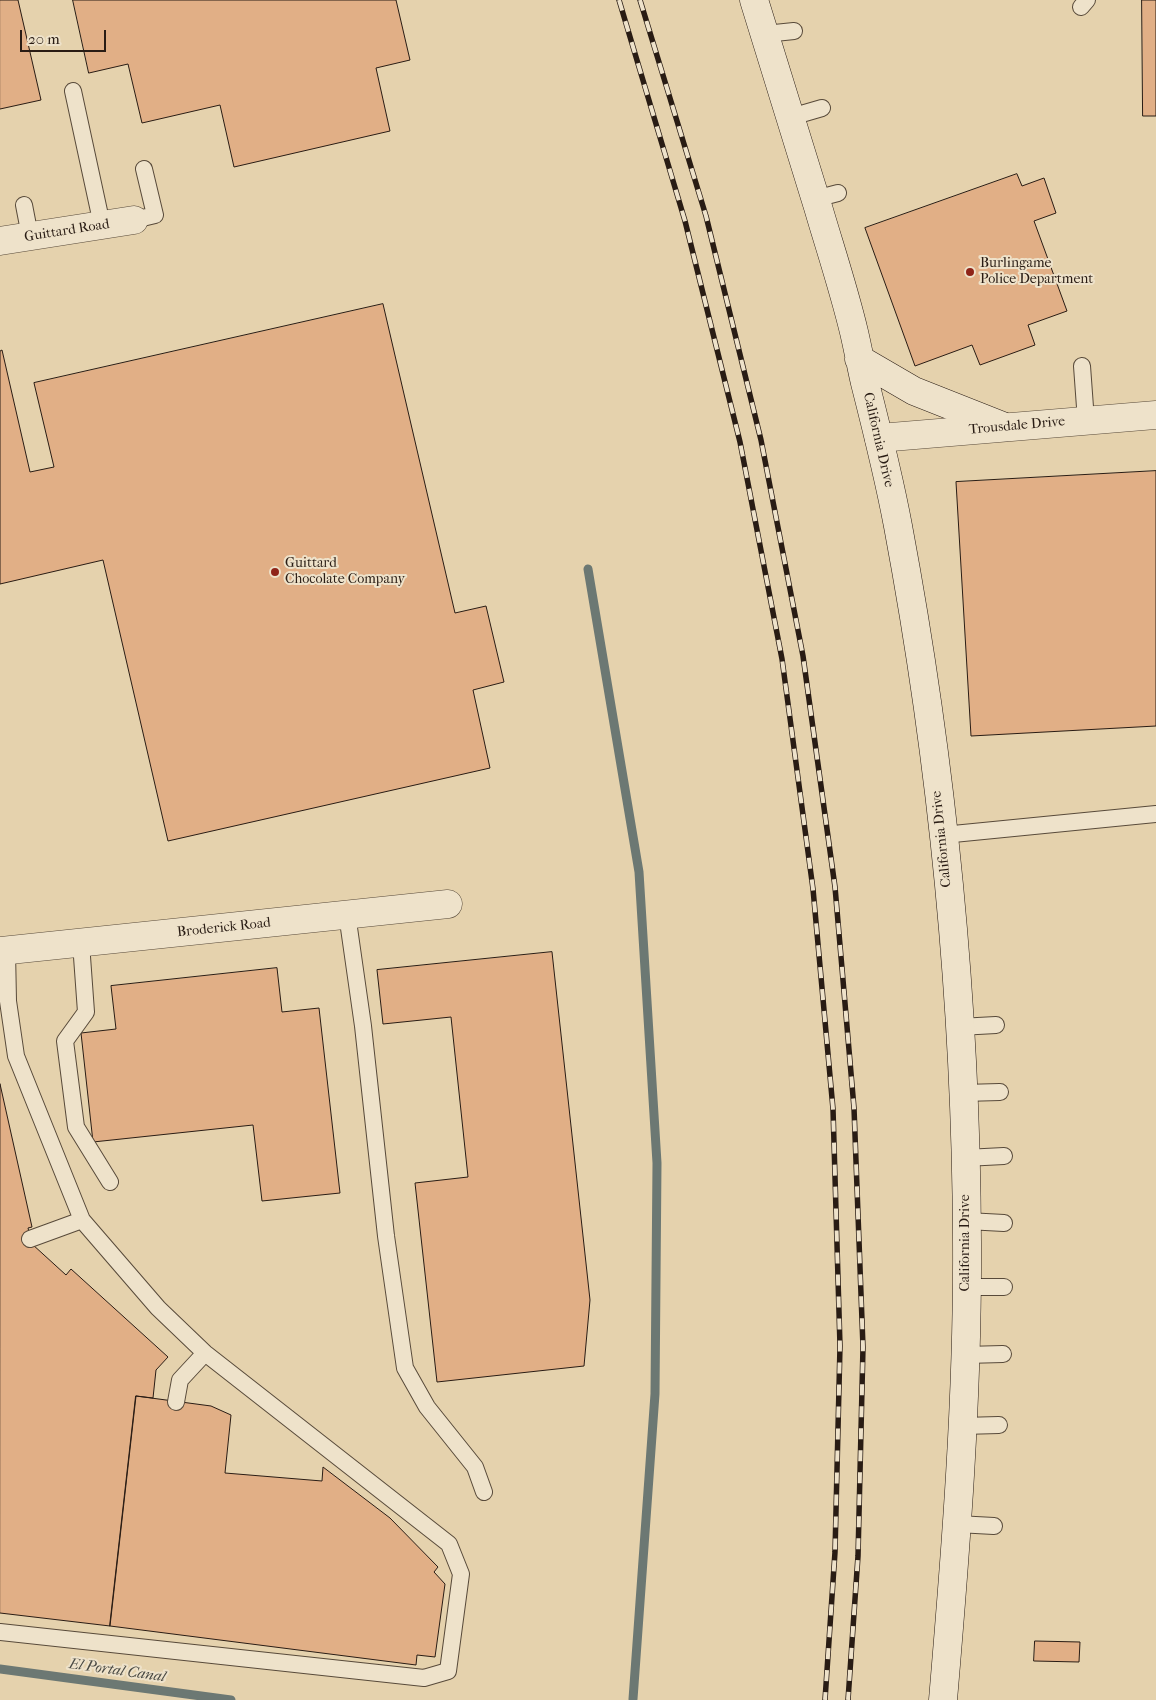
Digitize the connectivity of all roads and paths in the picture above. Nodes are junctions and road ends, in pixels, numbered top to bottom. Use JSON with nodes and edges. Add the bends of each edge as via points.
{"nodes":[{"id":1,"x":754,"y":0,"type":"edge"},
{"id":2,"x":794,"y":31,"type":"dead end"},
{"id":3,"x":765,"y":34,"type":"junction"},
{"id":4,"x":73,"y":91,"type":"dead end"},
{"id":5,"x":822,"y":108,"type":"dead end"},
{"id":6,"x":791,"y":117,"type":"junction"},
{"id":7,"x":144,"y":169,"type":"dead end"},
{"id":8,"x":24,"y":205,"type":"dead end"},
{"id":9,"x":134,"y":220,"type":"joint"},
{"id":10,"x":102,"y":225,"type":"junction"},
{"id":11,"x":30,"y":236,"type":"junction"},
{"id":12,"x":0,"y":241,"type":"edge"},
{"id":13,"x":859,"y":360,"type":"junction"},
{"id":14,"x":1082,"y":366,"type":"dead end"},
{"id":15,"x":1156,"y":416,"type":"edge"},
{"id":16,"x":1086,"y":421,"type":"junction"},
{"id":17,"x":1005,"y":427,"type":"junction"},
{"id":18,"x":879,"y":438,"type":"junction"},
{"id":19,"x":1156,"y":814,"type":"edge"},
{"id":20,"x":943,"y":835,"type":"junction"},
{"id":21,"x":448,"y":904,"type":"dead end"},
{"id":22,"x":346,"y":914,"type":"junction"},
{"id":23,"x":80,"y":943,"type":"junction"},
{"id":24,"x":4,"y":951,"type":"edge"},
{"id":25,"x":996,"y":1025,"type":"dead end"},
{"id":26,"x":959,"y":1027,"type":"junction"},
{"id":27,"x":1000,"y":1092,"type":"dead end"},
{"id":28,"x":963,"y":1093,"type":"junction"},
{"id":29,"x":1004,"y":1156,"type":"dead end"},
{"id":30,"x":965,"y":1158,"type":"junction"},
{"id":31,"x":110,"y":1182,"type":"dead end"},
{"id":32,"x":82,"y":1220,"type":"junction"},
{"id":33,"x":967,"y":1221,"type":"junction"},
{"id":34,"x":1004,"y":1223,"type":"dead end"},
{"id":35,"x":30,"y":1239,"type":"dead end"},
{"id":36,"x":966,"y":1287,"type":"junction"},
{"id":37,"x":1004,"y":1287,"type":"dead end"},
{"id":38,"x":205,"y":1352,"type":"junction"},
{"id":39,"x":1003,"y":1354,"type":"dead end"},
{"id":40,"x":965,"y":1355,"type":"junction"},
{"id":41,"x":176,"y":1402,"type":"dead end"},
{"id":42,"x":999,"y":1425,"type":"dead end"},
{"id":43,"x":962,"y":1426,"type":"junction"},
{"id":44,"x":484,"y":1492,"type":"dead end"},
{"id":45,"x":956,"y":1524,"type":"junction"},
{"id":46,"x":994,"y":1526,"type":"dead end"},
{"id":47,"x":0,"y":1632,"type":"edge"},
{"id":48,"x":943,"y":1700,"type":"edge"}],
"edges":[{"from":1,"to":3,"type":"street","name":"California Drive"},
{"from":2,"to":3,"type":"lane"},
{"from":3,"to":6,"type":"street","name":"California Drive"},
{"from":4,"to":10,"type":"lane"},
{"from":5,"to":6,"type":"lane"},
{"from":6,"to":13,"type":"street","name":"California Drive","via":[[827,196]]},
{"from":7,"to":9,"type":"lane","via":[[155,215]]},
{"from":8,"to":11,"type":"lane"},
{"from":9,"to":10,"type":"street","name":"Guittard Road"},
{"from":10,"to":11,"type":"street","name":"Guittard Road"},
{"from":11,"to":12,"type":"street","name":"Guittard Road"},
{"from":13,"to":17,"type":"street","via":[[914,392]]},
{"from":13,"to":18,"type":"street","name":"California Drive"},
{"from":14,"to":16,"type":"lane"},
{"from":15,"to":16,"type":"street","name":"Trousdale Drive"},
{"from":16,"to":17,"type":"street","name":"Trousdale Drive"},
{"from":17,"to":18,"type":"street","name":"Trousdale Drive"},
{"from":18,"to":20,"type":"street","name":"California Drive","via":[[919,655]]},
{"from":19,"to":20,"type":"lane"},
{"from":20,"to":26,"type":"street","name":"California Drive"},
{"from":21,"to":22,"type":"street","name":"Broderick Road"},
{"from":22,"to":23,"type":"street","name":"Broderick Road"},
{"from":22,"to":44,"type":"lane","via":[[405,1368],[427,1407],[474,1467]]},
{"from":23,"to":24,"type":"street","name":"Broderick Road"},
{"from":23,"to":31,"type":"lane","via":[[86,1012],[65,1041],[73,1108],[76,1127]]},
{"from":24,"to":32,"type":"lane","via":[[16,1056]]},
{"from":25,"to":26,"type":"lane"},
{"from":26,"to":28,"type":"street","name":"California Drive"},
{"from":27,"to":28,"type":"lane"},
{"from":28,"to":30,"type":"street","name":"California Drive"},
{"from":29,"to":30,"type":"lane"},
{"from":30,"to":33,"type":"street","name":"California Drive"},
{"from":32,"to":35,"type":"lane"},
{"from":32,"to":38,"type":"lane","via":[[158,1308]]},
{"from":33,"to":34,"type":"lane"},
{"from":33,"to":36,"type":"street","name":"California Drive"},
{"from":36,"to":37,"type":"lane"},
{"from":36,"to":40,"type":"street","name":"California Drive"},
{"from":38,"to":41,"type":"lane","via":[[180,1380]]},
{"from":38,"to":47,"type":"lane","via":[[449,1544],[461,1574],[448,1671],[424,1678]]},
{"from":39,"to":40,"type":"lane"},
{"from":40,"to":43,"type":"street","name":"California Drive"},
{"from":42,"to":43,"type":"lane"},
{"from":43,"to":45,"type":"street","name":"California Drive"},
{"from":45,"to":46,"type":"lane"},
{"from":45,"to":48,"type":"street","name":"California Drive"}]}
